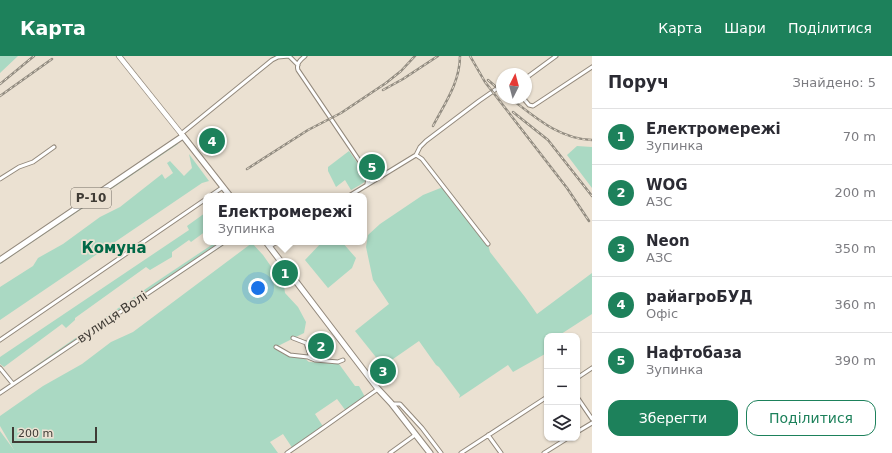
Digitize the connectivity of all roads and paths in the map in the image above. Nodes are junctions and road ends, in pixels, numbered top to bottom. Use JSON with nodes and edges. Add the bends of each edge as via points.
{"nodes":[{"id":1,"x":119,"y":56,"type":"edge"},
{"id":2,"x":289,"y":56,"type":"edge"},
{"id":3,"x":305,"y":56,"type":"edge"},
{"id":4,"x":556,"y":56,"type":"edge"},
{"id":5,"x":298,"y":65,"type":"junction"},
{"id":6,"x":592,"y":67,"type":"edge"},
{"id":7,"x":532,"y":74,"type":"edge"},
{"id":8,"x":496,"y":89,"type":"edge"},
{"id":9,"x":528,"y":104,"type":"edge"},
{"id":10,"x":182,"y":135,"type":"junction"},
{"id":11,"x":54,"y":147,"type":"dead end"},
{"id":12,"x":416,"y":154,"type":"junction"},
{"id":13,"x":367,"y":172,"type":"junction"},
{"id":14,"x":382,"y":176,"type":"junction"},
{"id":15,"x":0,"y":179,"type":"edge"},
{"id":16,"x":367,"y":184,"type":"junction"},
{"id":17,"x":223,"y":187,"type":"junction"},
{"id":18,"x":214,"y":193,"type":"edge"},
{"id":19,"x":228,"y":193,"type":"edge"},
{"id":20,"x":354,"y":193,"type":"edge"},
{"id":21,"x":203,"y":201,"type":"edge"},
{"id":22,"x":488,"y":244,"type":"dead end"},
{"id":23,"x":220,"y":245,"type":"edge"},
{"id":24,"x":272,"y":245,"type":"edge"},
{"id":25,"x":269,"y":247,"type":"joint"},
{"id":26,"x":0,"y":260,"type":"edge"},
{"id":27,"x":293,"y":338,"type":"dead end"},
{"id":28,"x":0,"y":340,"type":"edge"},
{"id":29,"x":276,"y":348,"type":"dead end"},
{"id":30,"x":311,"y":358,"type":"junction"},
{"id":31,"x":342,"y":360,"type":"dead end"},
{"id":32,"x":0,"y":368,"type":"edge"},
{"id":33,"x":592,"y":368,"type":"edge"},
{"id":34,"x":580,"y":376,"type":"edge"},
{"id":35,"x":13,"y":384,"type":"junction"},
{"id":36,"x":378,"y":389,"type":"junction"},
{"id":37,"x":0,"y":393,"type":"edge"},
{"id":38,"x":544,"y":399,"type":"edge"},
{"id":39,"x":580,"y":402,"type":"edge"},
{"id":40,"x":391,"y":404,"type":"junction"},
{"id":41,"x":592,"y":419,"type":"edge"},
{"id":42,"x":592,"y":423,"type":"edge"},
{"id":43,"x":580,"y":430,"type":"edge"},
{"id":44,"x":415,"y":435,"type":"junction"},
{"id":45,"x":488,"y":435,"type":"junction"},
{"id":46,"x":563,"y":441,"type":"edge"},
{"id":47,"x":287,"y":453,"type":"edge"},
{"id":48,"x":390,"y":453,"type":"edge"},
{"id":49,"x":430,"y":453,"type":"edge"},
{"id":50,"x":441,"y":453,"type":"edge"},
{"id":51,"x":461,"y":453,"type":"edge"},
{"id":52,"x":501,"y":453,"type":"edge"},
{"id":53,"x":544,"y":453,"type":"edge"}],
"edges":[{"from":1,"to":10,"type":"main road"},
{"from":2,"to":5,"type":"street"},
{"from":2,"to":10,"type":"street","via":[[272,60]]},
{"from":3,"to":5,"type":"street"},
{"from":4,"to":7,"type":"street"},
{"from":5,"to":13,"type":"street","via":[[298,70]]},
{"from":6,"to":9,"type":"street","via":[[533,106]]},
{"from":8,"to":12,"type":"street","via":[[426,141]]},
{"from":10,"to":17,"type":"main road"},
{"from":10,"to":26,"type":"main road","number":"Р-10"},
{"from":11,"to":15,"type":"street","via":[[33,162],[18,167]]},
{"from":12,"to":14,"type":"street"},
{"from":12,"to":22,"type":"street"},
{"from":13,"to":14,"type":"street","via":[[376,170]]},
{"from":13,"to":16,"type":"street"},
{"from":14,"to":16,"type":"street"},
{"from":16,"to":20,"type":"street"},
{"from":17,"to":18,"type":"street"},
{"from":17,"to":19,"type":"main road"},
{"from":21,"to":28,"type":"street"},
{"from":23,"to":35,"type":"street","name":"вулиця Волі"},
{"from":24,"to":25,"type":"street"},
{"from":25,"to":36,"type":"main road"},
{"from":27,"to":30,"type":"street","via":[[306,344]]},
{"from":29,"to":30,"type":"street","via":[[290,356]]},
{"from":30,"to":31,"type":"street","via":[[338,362]]},
{"from":32,"to":35,"type":"street"},
{"from":33,"to":34,"type":"street"},
{"from":35,"to":37,"type":"street","name":"вулиця Волі"},
{"from":36,"to":40,"type":"main road"},
{"from":36,"to":47,"type":"street"},
{"from":38,"to":45,"type":"street"},
{"from":39,"to":41,"type":"street"},
{"from":40,"to":44,"type":"main road"},
{"from":40,"to":50,"type":"street","via":[[400,404]]},
{"from":42,"to":43,"type":"street"},
{"from":44,"to":48,"type":"street"},
{"from":44,"to":49,"type":"main road"},
{"from":45,"to":51,"type":"street"},
{"from":45,"to":52,"type":"street"},
{"from":46,"to":53,"type":"street"}]}
